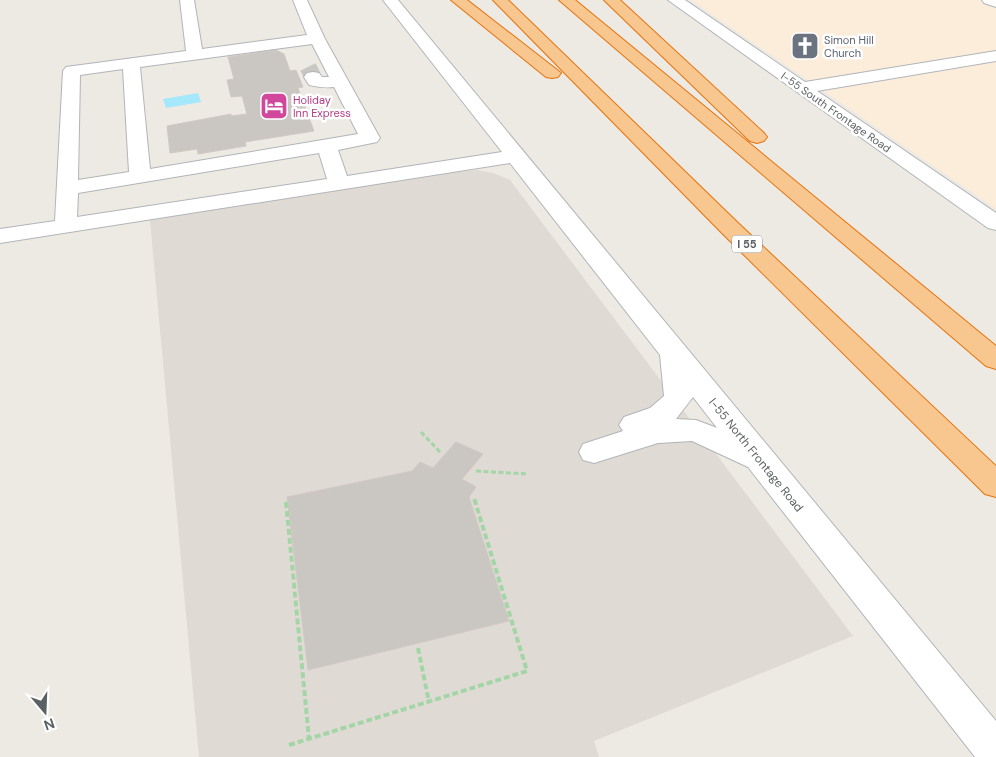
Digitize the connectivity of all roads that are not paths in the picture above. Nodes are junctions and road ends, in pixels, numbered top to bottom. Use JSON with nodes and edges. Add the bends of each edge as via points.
{"nodes":[{"id":1,"x":187,"y":0,"type":"edge"},
{"id":2,"x":300,"y":0,"type":"edge"},
{"id":3,"x":390,"y":0,"type":"edge"},
{"id":4,"x":458,"y":0,"type":"edge"},
{"id":5,"x":500,"y":0,"type":"edge"},
{"id":6,"x":566,"y":0,"type":"edge"},
{"id":7,"x":611,"y":0,"type":"edge"},
{"id":8,"x":675,"y":0,"type":"edge"},
{"id":9,"x":989,"y":0,"type":"edge"},
{"id":10,"x":996,"y":3,"type":"edge"},
{"id":11,"x":317,"y":39,"type":"junction"},
{"id":12,"x":195,"y":55,"type":"junction"},
{"id":13,"x":996,"y":56,"type":"edge"},
{"id":14,"x":130,"y":63,"type":"junction"},
{"id":15,"x":313,"y":64,"type":"junction"},
{"id":16,"x":338,"y":81,"type":"junction"},
{"id":17,"x":801,"y":88,"type":"junction"},
{"id":18,"x":327,"y":146,"type":"junction"},
{"id":19,"x":517,"y":156,"type":"junction"},
{"id":20,"x":140,"y":176,"type":"junction"},
{"id":21,"x":339,"y":185,"type":"junction"},
{"id":22,"x":68,"y":188,"type":"junction"},
{"id":23,"x":996,"y":223,"type":"edge"},
{"id":24,"x":66,"y":226,"type":"junction"},
{"id":25,"x":730,"y":228,"type":"junction"},
{"id":26,"x":0,"y":236,"type":"edge"},
{"id":27,"x":673,"y":352,"type":"junction"},
{"id":28,"x":996,"y":355,"type":"edge"},
{"id":29,"x":996,"y":360,"type":"edge"},
{"id":30,"x":759,"y":460,"type":"junction"},
{"id":31,"x":996,"y":486,"type":"edge"},
{"id":32,"x":996,"y":752,"type":"edge"}],
"edges":[{"from":1,"to":12,"type":"street"},
{"from":2,"to":11,"type":"street"},
{"from":3,"to":19,"type":"street","name":"I-55 North Frontage Road"},
{"from":4,"to":25,"type":"highway","via":[[539,62]]},
{"from":5,"to":25,"type":"highway","number":"I 55"},
{"from":6,"to":29,"type":"highway"},
{"from":7,"to":28,"type":"highway"},
{"from":8,"to":17,"type":"street","name":"I-55 South Frontage Road"},
{"from":9,"to":10,"type":"street"},
{"from":11,"to":12,"type":"street"},
{"from":11,"to":15,"type":"street"},
{"from":12,"to":14,"type":"street"},
{"from":13,"to":17,"type":"street"},
{"from":14,"to":20,"type":"street"},
{"from":14,"to":22,"type":"street","via":[[72,71]]},
{"from":15,"to":16,"type":"street"},
{"from":15,"to":16,"type":"street","via":[[315,81]]},
{"from":16,"to":18,"type":"street","via":[[370,138]]},
{"from":17,"to":23,"type":"street","name":"I-55 South Frontage Road"},
{"from":18,"to":20,"type":"street"},
{"from":18,"to":21,"type":"street"},
{"from":19,"to":21,"type":"street"},
{"from":19,"to":27,"type":"street","name":"I-55 North Frontage Road"},
{"from":20,"to":22,"type":"street"},
{"from":21,"to":24,"type":"street"},
{"from":22,"to":24,"type":"street"},
{"from":24,"to":26,"type":"street"},
{"from":25,"to":31,"type":"highway","number":"I 55"},
{"from":27,"to":30,"type":"street","name":"I-55 North Frontage Road"},
{"from":27,"to":30,"type":"street","via":[[679,397],[670,410],[590,445],[688,429]]},
{"from":30,"to":32,"type":"street","name":"I-55 North Frontage Road"}]}
